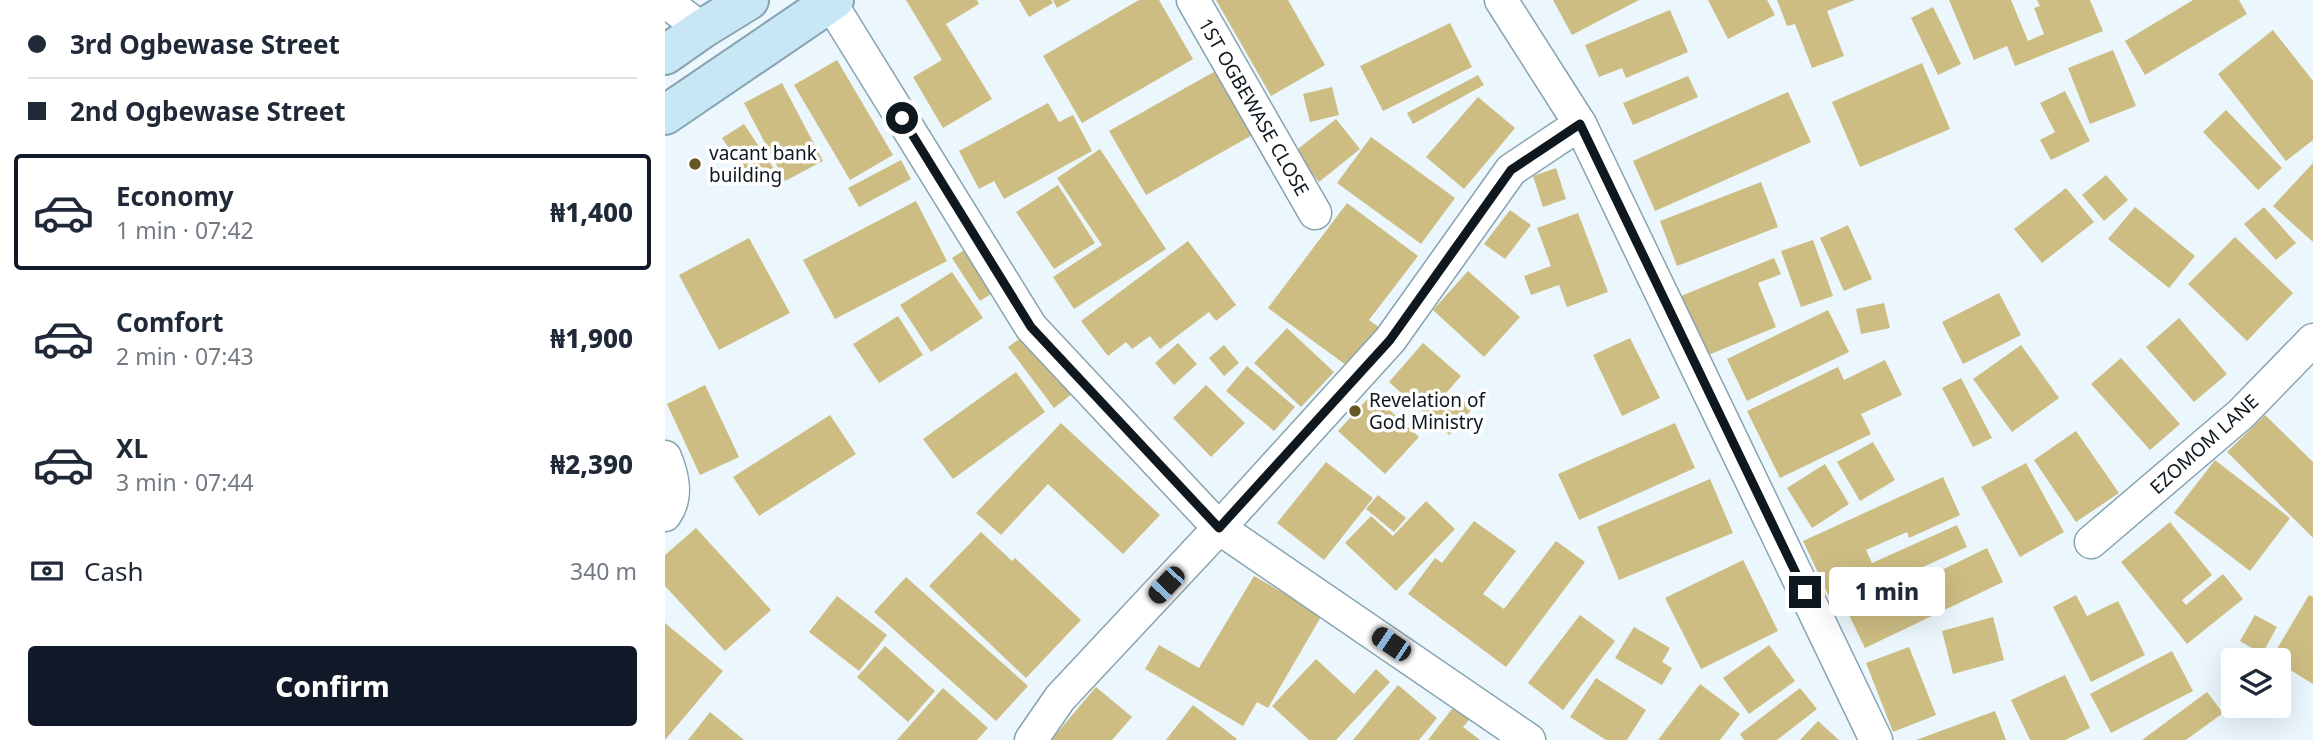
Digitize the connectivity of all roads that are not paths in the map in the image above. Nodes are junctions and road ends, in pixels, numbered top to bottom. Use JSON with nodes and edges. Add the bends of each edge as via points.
{"nodes":[{"id":1,"x":749,"y":0,"type":"edge"},
{"id":2,"x":1193,"y":0,"type":"edge"},
{"id":3,"x":1501,"y":0,"type":"edge"},
{"id":4,"x":665,"y":1,"type":"edge"},
{"id":5,"x":832,"y":1,"type":"edge"},
{"id":6,"x":702,"y":29,"type":"junction"},
{"id":7,"x":665,"y":55,"type":"edge"},
{"id":8,"x":665,"y":115,"type":"edge"},
{"id":9,"x":1580,"y":124,"type":"junction"},
{"id":10,"x":1315,"y":213,"type":"dead end"},
{"id":11,"x":2313,"y":340,"type":"edge"},
{"id":12,"x":665,"y":457,"type":"edge"},
{"id":13,"x":665,"y":515,"type":"edge"},
{"id":14,"x":1219,"y":528,"type":"junction"},
{"id":15,"x":2091,"y":542,"type":"dead end"},
{"id":16,"x":1031,"y":740,"type":"edge"},
{"id":17,"x":1529,"y":740,"type":"edge"},
{"id":18,"x":1876,"y":740,"type":"edge"}],
"edges":[{"from":1,"to":6,"type":"main road"},
{"from":2,"to":10,"type":"street","name":"1ST OGBEWASE CLOSE"},
{"from":3,"to":9,"type":"street"},
{"from":4,"to":6,"type":"street"},
{"from":5,"to":8,"type":"main road"},
{"from":5,"to":14,"type":"street","via":[[1031,327]]},
{"from":6,"to":7,"type":"main road"},
{"from":9,"to":14,"type":"street","via":[[1511,170],[1390,340]]},
{"from":9,"to":18,"type":"street"},
{"from":11,"to":15,"type":"street","name":"EZOMOM LANE","via":[[2241,414]]},
{"from":12,"to":13,"type":"street","via":[[674,488]]},
{"from":14,"to":16,"type":"street","via":[[1060,698]]},
{"from":14,"to":17,"type":"street"}]}
